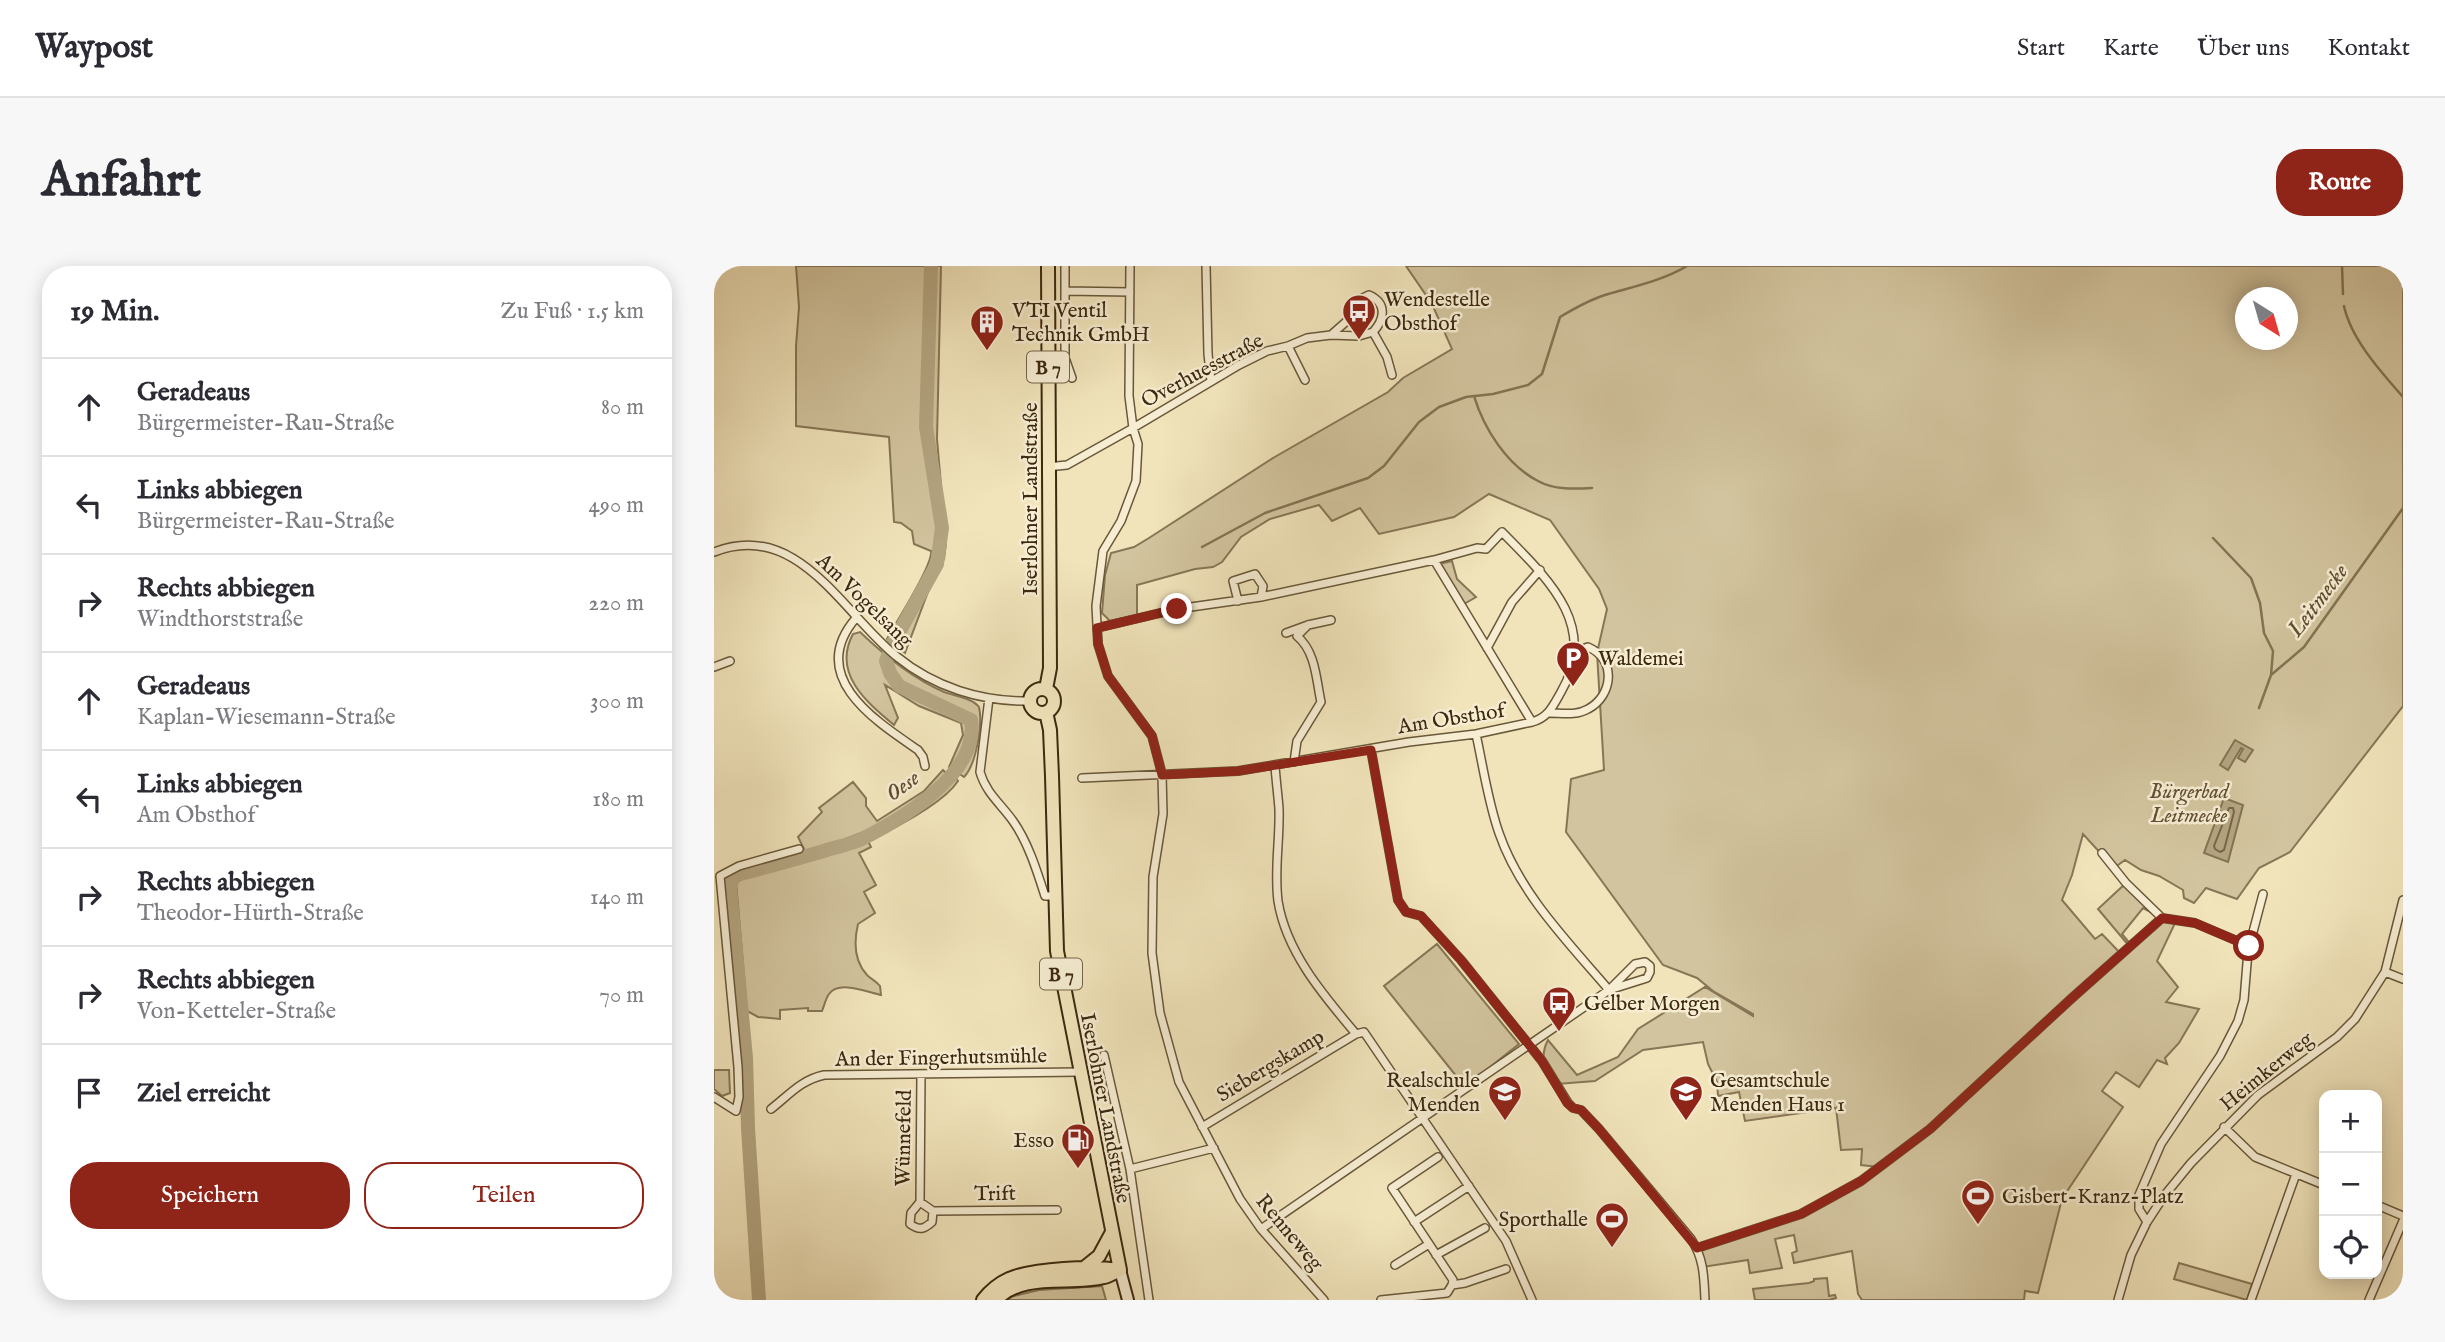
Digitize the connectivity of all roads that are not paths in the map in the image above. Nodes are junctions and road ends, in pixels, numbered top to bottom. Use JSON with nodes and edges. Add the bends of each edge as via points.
{"nodes":[{"id":1,"x":1048,"y":266,"type":"edge"},
{"id":2,"x":1065,"y":266,"type":"edge"},
{"id":3,"x":1130,"y":266,"type":"edge"},
{"id":4,"x":1206,"y":266,"type":"edge"},
{"id":5,"x":1065,"y":291,"type":"junction"},
{"id":6,"x":1130,"y":292,"type":"junction"},
{"id":7,"x":1373,"y":332,"type":"junction"},
{"id":8,"x":1331,"y":335,"type":"junction"},
{"id":9,"x":1288,"y":346,"type":"junction"},
{"id":10,"x":1392,"y":376,"type":"dead end"},
{"id":11,"x":1072,"y":378,"type":"dead end"},
{"id":12,"x":1305,"y":380,"type":"dead end"},
{"id":13,"x":1211,"y":381,"type":"junction"},
{"id":14,"x":1133,"y":428,"type":"junction"},
{"id":15,"x":1047,"y":467,"type":"junction"},
{"id":16,"x":1508,"y":522,"type":"dead end"},
{"id":17,"x":1502,"y":532,"type":"junction"},
{"id":18,"x":714,"y":552,"type":"edge"},
{"id":19,"x":1434,"y":560,"type":"junction"},
{"id":20,"x":1540,"y":570,"type":"junction"},
{"id":21,"x":1261,"y":597,"type":"junction"},
{"id":22,"x":1238,"y":601,"type":"junction"},
{"id":23,"x":856,"y":618,"type":"junction"},
{"id":24,"x":1331,"y":620,"type":"dead end"},
{"id":25,"x":1308,"y":625,"type":"junction"},
{"id":26,"x":1097,"y":628,"type":"junction"},
{"id":27,"x":1286,"y":633,"type":"dead end"},
{"id":28,"x":1487,"y":648,"type":"junction"},
{"id":29,"x":1575,"y":652,"type":"junction"},
{"id":30,"x":730,"y":661,"type":"dead end"},
{"id":31,"x":714,"y":667,"type":"edge"},
{"id":32,"x":1046,"y":690,"type":"junction"},
{"id":33,"x":989,"y":698,"type":"junction"},
{"id":34,"x":1030,"y":701,"type":"junction"},
{"id":35,"x":1046,"y":712,"type":"junction"},
{"id":36,"x":1549,"y":713,"type":"junction"},
{"id":37,"x":1532,"y":722,"type":"junction"},
{"id":38,"x":1476,"y":734,"type":"junction"},
{"id":39,"x":1371,"y":750,"type":"junction"},
{"id":40,"x":1294,"y":762,"type":"junction"},
{"id":41,"x":925,"y":766,"type":"dead end"},
{"id":42,"x":1275,"y":766,"type":"junction"},
{"id":43,"x":1162,"y":775,"type":"junction"},
{"id":44,"x":1082,"y":778,"type":"dead end"},
{"id":45,"x":799,"y":849,"type":"dead end"},
{"id":46,"x":2102,"y":853,"type":"dead end"},
{"id":47,"x":717,"y":877,"type":"edge"},
{"id":48,"x":2263,"y":894,"type":"dead end"},
{"id":49,"x":1054,"y":896,"type":"junction"},
{"id":50,"x":2403,"y":900,"type":"edge"},
{"id":51,"x":2162,"y":918,"type":"junction"},
{"id":52,"x":2249,"y":946,"type":"junction"},
{"id":53,"x":2385,"y":972,"type":"junction"},
{"id":54,"x":2403,"y":979,"type":"edge"},
{"id":55,"x":1609,"y":990,"type":"junction"},
{"id":56,"x":1356,"y":1034,"type":"junction"},
{"id":57,"x":1531,"y":1046,"type":"junction"},
{"id":58,"x":1104,"y":1055,"type":"dead end"},
{"id":59,"x":1080,"y":1072,"type":"junction"},
{"id":60,"x":921,"y":1074,"type":"junction"},
{"id":61,"x":714,"y":1097,"type":"edge"},
{"id":62,"x":771,"y":1109,"type":"dead end"},
{"id":63,"x":1423,"y":1118,"type":"junction"},
{"id":64,"x":1202,"y":1127,"type":"junction"},
{"id":65,"x":2224,"y":1128,"type":"junction"},
{"id":66,"x":1214,"y":1148,"type":"junction"},
{"id":67,"x":1438,"y":1157,"type":"dead end"},
{"id":68,"x":1130,"y":1169,"type":"junction"},
{"id":69,"x":2296,"y":1174,"type":"junction"},
{"id":70,"x":2319,"y":1183,"type":"edge"},
{"id":71,"x":1469,"y":1186,"type":"junction"},
{"id":72,"x":919,"y":1202,"type":"junction"},
{"id":73,"x":2382,"y":1207,"type":"edge"},
{"id":74,"x":1057,"y":1210,"type":"dead end"},
{"id":75,"x":933,"y":1212,"type":"junction"},
{"id":76,"x":2403,"y":1216,"type":"edge"},
{"id":77,"x":2403,"y":1221,"type":"edge"},
{"id":78,"x":1415,"y":1222,"type":"junction"},
{"id":79,"x":2147,"y":1222,"type":"junction"},
{"id":80,"x":1485,"y":1228,"type":"dead end"},
{"id":81,"x":1261,"y":1229,"type":"junction"},
{"id":82,"x":1112,"y":1232,"type":"junction"},
{"id":83,"x":1429,"y":1244,"type":"junction"},
{"id":84,"x":1697,"y":1248,"type":"junction"},
{"id":85,"x":1436,"y":1255,"type":"junction"},
{"id":86,"x":1395,"y":1265,"type":"dead end"},
{"id":87,"x":1084,"y":1269,"type":"junction"},
{"id":88,"x":1506,"y":1269,"type":"dead end"},
{"id":89,"x":1120,"y":1270,"type":"junction"},
{"id":90,"x":1452,"y":1284,"type":"junction"},
{"id":91,"x":983,"y":1300,"type":"edge"},
{"id":92,"x":996,"y":1300,"type":"edge"},
{"id":93,"x":1128,"y":1300,"type":"edge"},
{"id":94,"x":1149,"y":1300,"type":"edge"},
{"id":95,"x":1324,"y":1300,"type":"edge"},
{"id":96,"x":1381,"y":1300,"type":"edge"},
{"id":97,"x":1532,"y":1300,"type":"edge"},
{"id":98,"x":1705,"y":1300,"type":"edge"},
{"id":99,"x":2118,"y":1300,"type":"edge"},
{"id":100,"x":2251,"y":1300,"type":"edge"},
{"id":101,"x":2369,"y":1300,"type":"edge"}],
"edges":[{"from":1,"to":15,"type":"main road","name":"Iserlohner Landstraße","number":"B 7"},
{"from":2,"to":5,"type":"street"},
{"from":3,"to":6,"type":"street","name":"Renneweg"},
{"from":4,"to":13,"type":"street"},
{"from":5,"to":6,"type":"street"},
{"from":5,"to":11,"type":"street","via":[[1065,358]]},
{"from":6,"to":14,"type":"street","name":"Renneweg"},
{"from":7,"to":8,"type":"street","name":"Overhuesstraße"},
{"from":7,"to":8,"type":"street","via":[[1384,316],[1377,299],[1368,295]]},
{"from":7,"to":10,"type":"street"},
{"from":8,"to":9,"type":"street","name":"Overhuesstraße"},
{"from":9,"to":12,"type":"street","name":"Overhuesstraße"},
{"from":9,"to":13,"type":"street","name":"Overhuesstraße","via":[[1267,351]]},
{"from":13,"to":14,"type":"street","name":"Overhuesstraße"},
{"from":14,"to":15,"type":"street","name":"Overhuesstraße","via":[[1067,465]]},
{"from":14,"to":26,"type":"street","name":"Renneweg","via":[[1139,461],[1136,481],[1103,551],[1096,592]]},
{"from":15,"to":32,"type":"main road","name":"Iserlohner Landstraße","number":"B 7","via":[[1050,668]]},
{"from":16,"to":17,"type":"street"},
{"from":17,"to":19,"type":"street","via":[[1486,549]]},
{"from":17,"to":20,"type":"street"},
{"from":18,"to":23,"type":"street","name":"Am Vogelsang","via":[[727,546],[760,545],[793,557]]},
{"from":19,"to":21,"type":"street"},
{"from":19,"to":28,"type":"street"},
{"from":20,"to":28,"type":"street","via":[[1512,602]]},
{"from":20,"to":29,"type":"street","via":[[1570,618]]},
{"from":21,"to":22,"type":"street"},
{"from":21,"to":22,"type":"street","via":[[1263,586],[1255,575],[1233,581]]},
{"from":22,"to":26,"type":"street","via":[[1177,609]]},
{"from":23,"to":33,"type":"street","name":"Am Vogelsang","via":[[897,657],[928,678]]},
{"from":23,"to":41,"type":"street","via":[[838,650],[844,682],[865,711],[918,750]]},
{"from":24,"to":25,"type":"street"},
{"from":25,"to":27,"type":"street"},
{"from":25,"to":40,"type":"street","via":[[1297,636],[1313,658],[1321,702],[1297,741]]},
{"from":26,"to":43,"type":"street","name":"Renneweg","via":[[1108,676],[1152,736]]},
{"from":28,"to":37,"type":"street"},
{"from":29,"to":36,"type":"street","via":[[1570,677]]},
{"from":29,"to":36,"type":"street","via":[[1588,647],[1600,652],[1607,662],[1607,685],[1589,709]]},
{"from":30,"to":31,"type":"street"},
{"from":32,"to":34,"type":"main road","via":[[1036,690]]},
{"from":32,"to":35,"type":"main road","number":"B 7","via":[[1054,701]]},
{"from":33,"to":34,"type":"street","name":"Am Vogelsang"},
{"from":33,"to":49,"type":"street","via":[[980,772],[983,783],[1014,822],[1045,896]]},
{"from":34,"to":35,"type":"main road","via":[[1034,710]]},
{"from":35,"to":49,"type":"main road","name":"Iserlohner Landstraße","number":"B 7"},
{"from":36,"to":37,"type":"street"},
{"from":37,"to":38,"type":"street","name":"Am Obsthof"},
{"from":38,"to":39,"type":"street","name":"Am Obsthof"},
{"from":38,"to":55,"type":"street","via":[[1507,853],[1532,898]]},
{"from":39,"to":40,"type":"street","name":"Am Obsthof"},
{"from":39,"to":57,"type":"street","via":[[1398,900],[1406,912],[1429,924]]},
{"from":40,"to":42,"type":"street","name":"Am Obsthof"},
{"from":42,"to":43,"type":"street","name":"Am Obsthof"},
{"from":42,"to":56,"type":"street","via":[[1279,810],[1276,869],[1283,922],[1312,981]]},
{"from":43,"to":44,"type":"street","name":"Am Obsthof"},
{"from":43,"to":64,"type":"street","name":"Renneweg","via":[[1152,953],[1160,1013],[1178,1082]]},
{"from":45,"to":47,"type":"street"},
{"from":46,"to":51,"type":"street"},
{"from":47,"to":61,"type":"street","via":[[738,1067],[736,1111]]},
{"from":48,"to":52,"type":"street"},
{"from":49,"to":59,"type":"main road","name":"Iserlohner Landstraße","number":"B 7","via":[[1057,951]]},
{"from":50,"to":53,"type":"street","name":"Heimkerweg"},
{"from":51,"to":52,"type":"street","via":[[2195,923]]},
{"from":51,"to":84,"type":"street","via":[[1930,1129],[1861,1181],[1801,1214]]},
{"from":52,"to":79,"type":"street","via":[[2238,1021],[2161,1144],[2139,1195]]},
{"from":53,"to":54,"type":"street"},
{"from":53,"to":65,"type":"street","name":"Heimkerweg","via":[[2346,1029],[2258,1095]]},
{"from":55,"to":55,"type":"street","via":[[1635,964],[1650,966],[1647,978]]},
{"from":55,"to":57,"type":"street"},
{"from":56,"to":63,"type":"street","via":[[1364,1032]]},
{"from":56,"to":64,"type":"street","name":"Siebergskamp"},
{"from":57,"to":63,"type":"street"},
{"from":57,"to":84,"type":"street","via":[[1567,1103],[1599,1129]]},
{"from":58,"to":68,"type":"street"},
{"from":59,"to":60,"type":"street","name":"An der Fingerhutsmühle"},
{"from":59,"to":82,"type":"main road","name":"Iserlohner Landstraße","number":"B 7"},
{"from":60,"to":62,"type":"street","name":"An der Fingerhutsmühle","via":[[810,1078]]},
{"from":60,"to":72,"type":"street","name":"Wünnefeld"},
{"from":63,"to":71,"type":"street"},
{"from":63,"to":81,"type":"street"},
{"from":64,"to":66,"type":"street","name":"Renneweg"},
{"from":65,"to":69,"type":"street","via":[[2255,1157]]},
{"from":65,"to":79,"type":"street","name":"Heimkerweg","via":[[2174,1183]]},
{"from":66,"to":68,"type":"street"},
{"from":66,"to":81,"type":"street","name":"Renneweg"},
{"from":67,"to":78,"type":"street","via":[[1392,1188]]},
{"from":68,"to":94,"type":"street"},
{"from":69,"to":70,"type":"street"},
{"from":69,"to":100,"type":"street"},
{"from":71,"to":78,"type":"street"},
{"from":71,"to":97,"type":"street","via":[[1506,1241]]},
{"from":72,"to":75,"type":"street","name":"Wünnefeld"},
{"from":72,"to":75,"type":"street","name":"Wünnefeld","via":[[910,1224],[925,1229]]},
{"from":73,"to":76,"type":"street"},
{"from":74,"to":75,"type":"street","name":"Trift"},
{"from":77,"to":101,"type":"street"},
{"from":78,"to":83,"type":"street"},
{"from":79,"to":99,"type":"street","name":"Heimkerweg"},
{"from":80,"to":85,"type":"street"},
{"from":81,"to":95,"type":"street","name":"Renneweg"},
{"from":82,"to":87,"type":"main road","via":[[1099,1256]]},
{"from":82,"to":89,"type":"main road","name":"Iserlohner Landstraße","number":"B 7"},
{"from":83,"to":85,"type":"street"},
{"from":83,"to":86,"type":"street"},
{"from":84,"to":98,"type":"street"},
{"from":85,"to":90,"type":"street"},
{"from":87,"to":89,"type":"main road"},
{"from":87,"to":91,"type":"main road","via":[[1023,1274],[993,1289]]},
{"from":88,"to":90,"type":"street"},
{"from":89,"to":92,"type":"main road","via":[[1104,1277],[1037,1282],[1010,1289]]},
{"from":89,"to":93,"type":"street","name":"Iserlohner Landstraße"},
{"from":90,"to":96,"type":"street","via":[[1447,1293]]}]}
